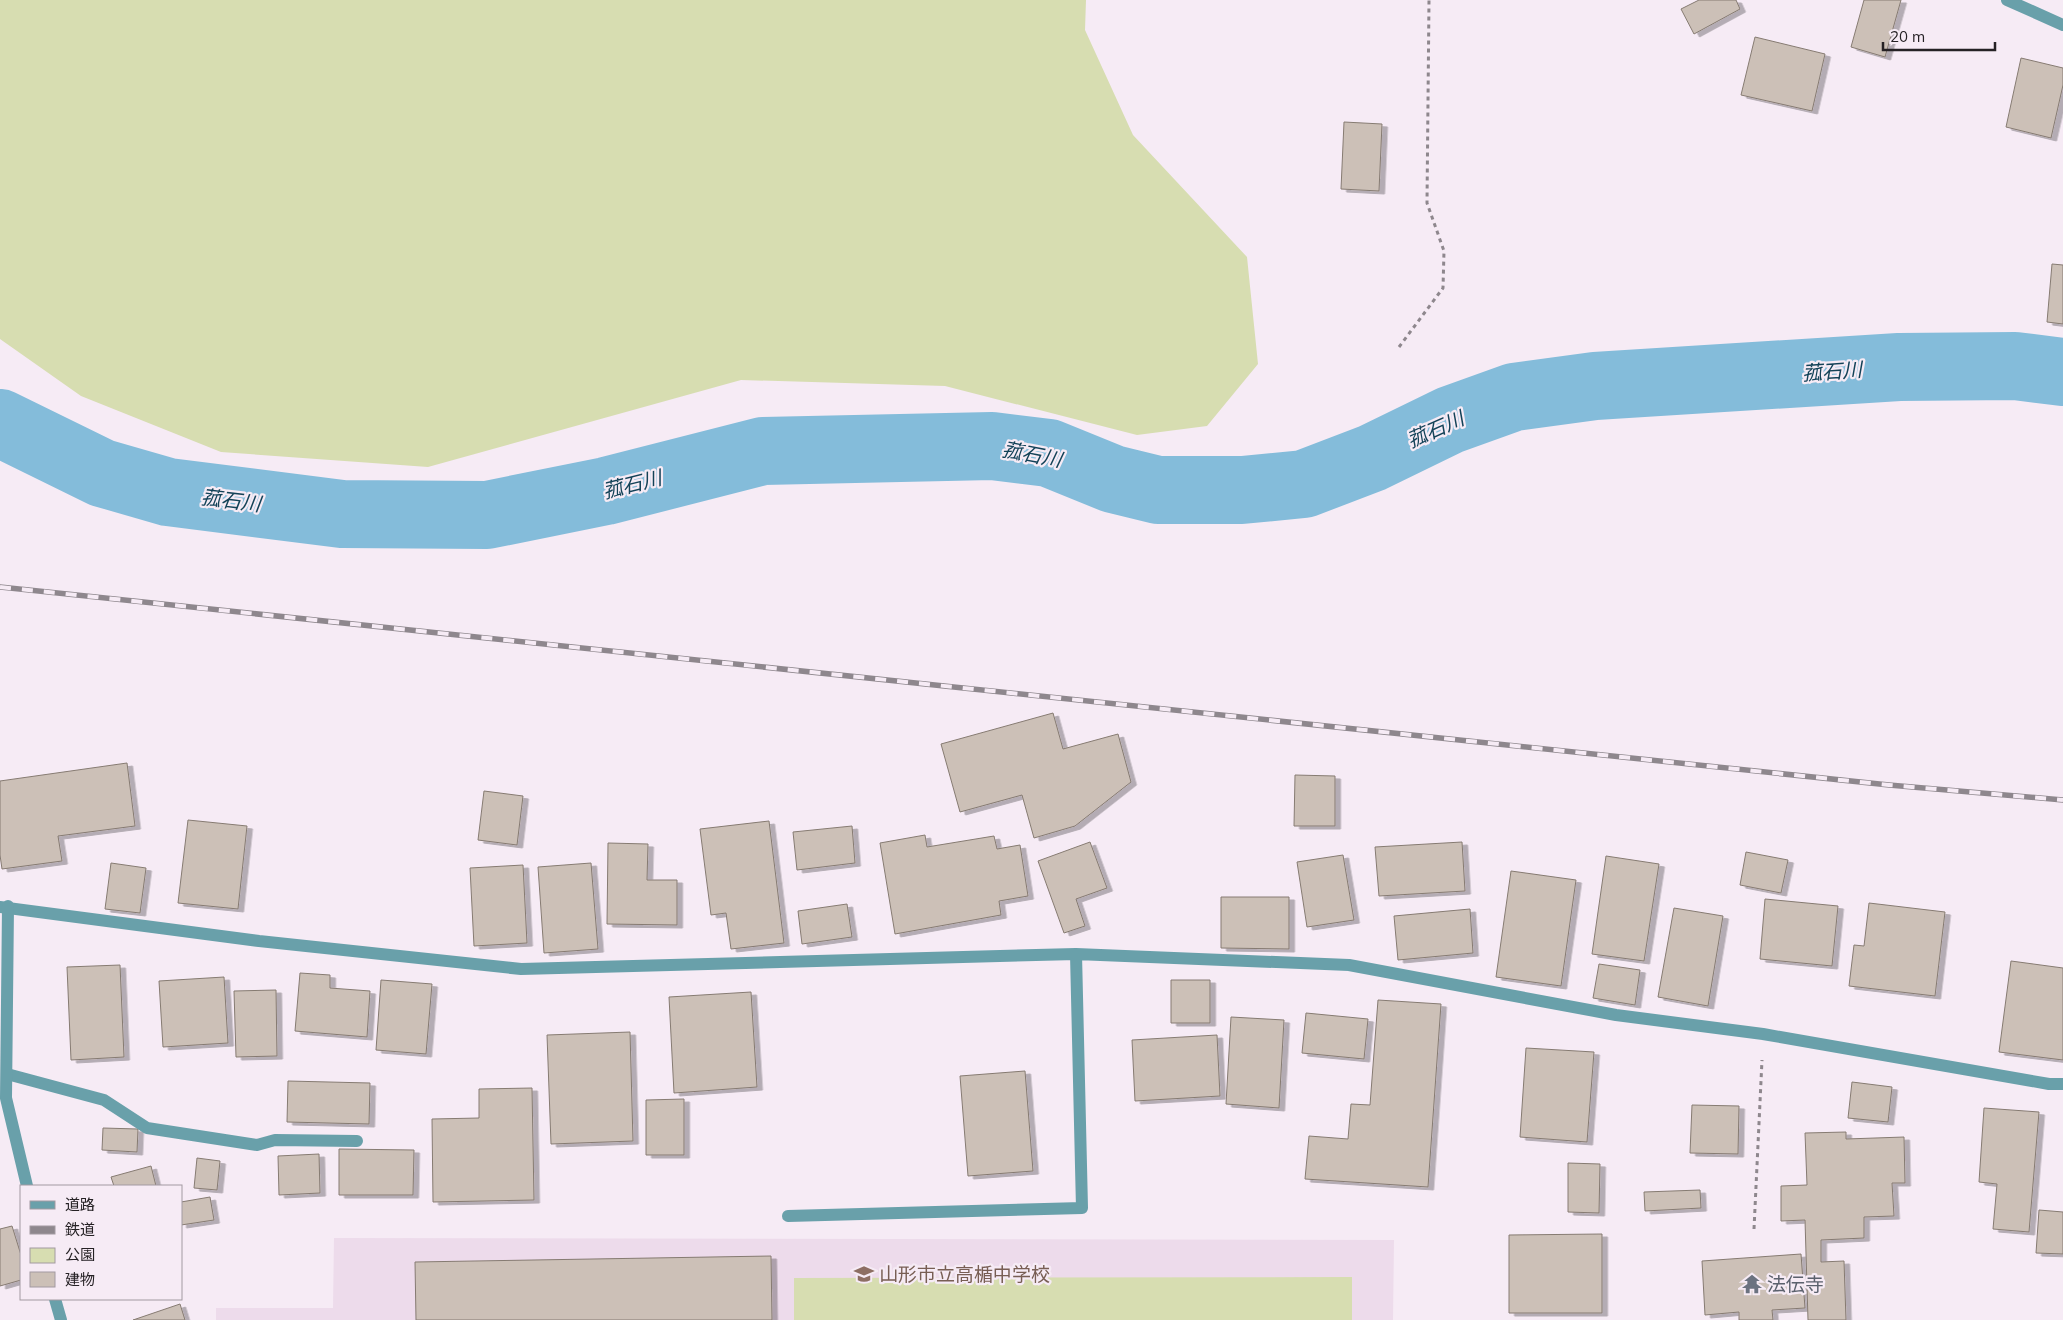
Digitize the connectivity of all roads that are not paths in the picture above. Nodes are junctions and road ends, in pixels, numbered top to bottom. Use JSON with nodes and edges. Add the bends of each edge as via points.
{"nodes":[{"id":1,"x":2006,"y":0,"type":"edge"},
{"id":2,"x":2063,"y":26,"type":"edge"},
{"id":3,"x":4,"y":907,"type":"edge"},
{"id":4,"x":1076,"y":954,"type":"junction"},
{"id":5,"x":7,"y":1074,"type":"junction"},
{"id":6,"x":2063,"y":1084,"type":"edge"},
{"id":7,"x":357,"y":1141,"type":"dead end"},
{"id":8,"x":27,"y":1185,"type":"edge"},
{"id":9,"x":788,"y":1216,"type":"dead end"},
{"id":10,"x":55,"y":1300,"type":"edge"},
{"id":11,"x":61,"y":1320,"type":"edge"}],
"edges":[{"from":1,"to":2,"type":"street"},
{"from":3,"to":4,"type":"street","via":[[258,940],[521,969]]},
{"from":3,"to":5,"type":"street"},
{"from":4,"to":6,"type":"street","via":[[1349,965],[1616,1015],[1763,1034]]},
{"from":4,"to":9,"type":"street","via":[[1082,1208]]},
{"from":5,"to":7,"type":"street","via":[[104,1100],[147,1128],[257,1145],[275,1140]]},
{"from":5,"to":8,"type":"street","via":[[6,1098]]},
{"from":10,"to":11,"type":"street"}]}
